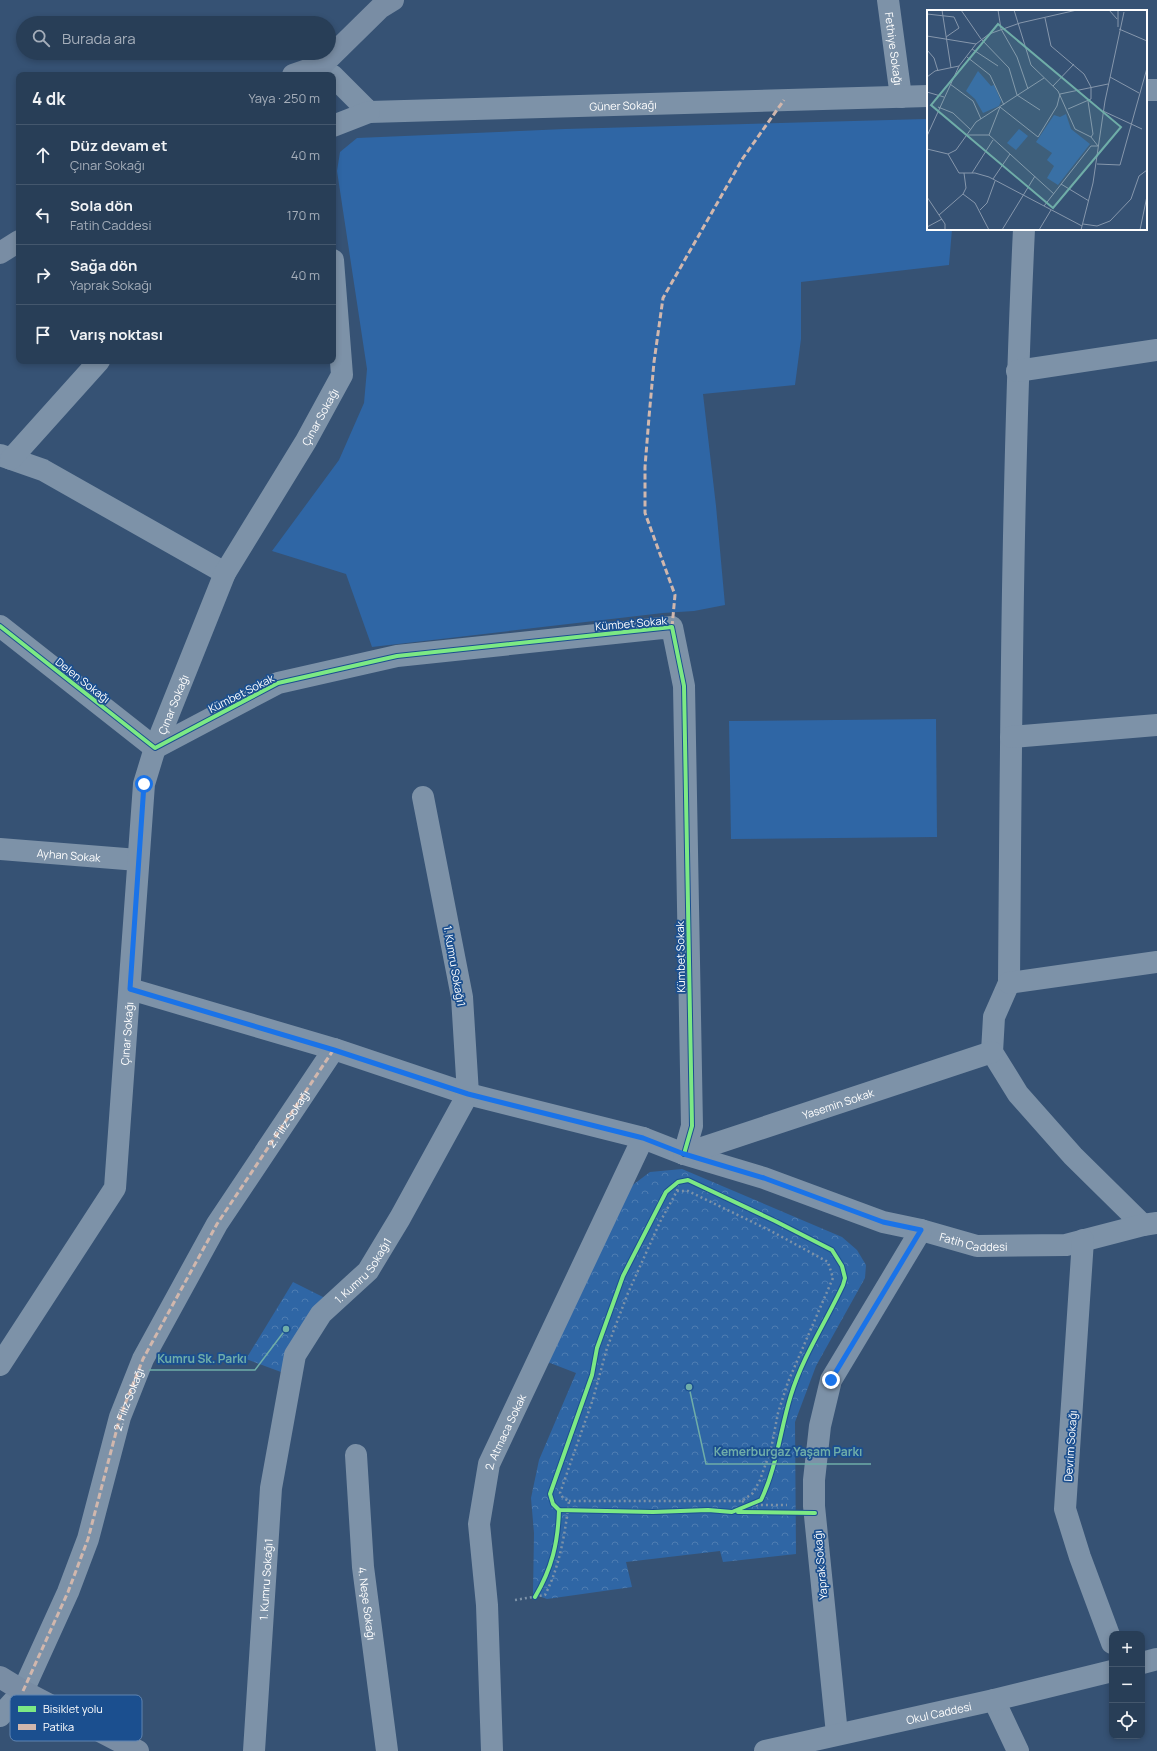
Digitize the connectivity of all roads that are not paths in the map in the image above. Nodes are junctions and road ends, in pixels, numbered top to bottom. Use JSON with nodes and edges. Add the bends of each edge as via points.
{"nodes":[{"id":1,"x":393,"y":0,"type":"edge"},
{"id":2,"x":888,"y":0,"type":"edge"},
{"id":3,"x":328,"y":72,"type":"edge"},
{"id":4,"x":336,"y":81,"type":"edge"},
{"id":5,"x":927,"y":96,"type":"edge"},
{"id":6,"x":901,"y":97,"type":"junction"},
{"id":7,"x":369,"y":112,"type":"junction"},
{"id":8,"x":336,"y":125,"type":"edge"},
{"id":9,"x":1024,"y":230,"type":"edge"},
{"id":10,"x":16,"y":243,"type":"edge"},
{"id":11,"x":0,"y":253,"type":"edge"},
{"id":12,"x":336,"y":298,"type":"edge"},
{"id":13,"x":1157,"y":350,"type":"edge"},
{"id":14,"x":96,"y":364,"type":"edge"},
{"id":15,"x":1017,"y":371,"type":"junction"},
{"id":16,"x":5,"y":457,"type":"edge"},
{"id":17,"x":225,"y":573,"type":"junction"},
{"id":18,"x":0,"y":626,"type":"edge"},
{"id":19,"x":1157,"y":725,"type":"edge"},
{"id":20,"x":1011,"y":737,"type":"junction"},
{"id":21,"x":155,"y":748,"type":"junction"},
{"id":22,"x":423,"y":797,"type":"dead end"},
{"id":23,"x":0,"y":849,"type":"edge"},
{"id":24,"x":138,"y":860,"type":"junction"},
{"id":25,"x":1157,"y":962,"type":"edge"},
{"id":26,"x":1009,"y":983,"type":"junction"},
{"id":27,"x":130,"y":989,"type":"junction"},
{"id":28,"x":334,"y":1050,"type":"junction"},
{"id":29,"x":992,"y":1052,"type":"junction"},
{"id":30,"x":468,"y":1094,"type":"junction"},
{"id":31,"x":643,"y":1138,"type":"junction"},
{"id":32,"x":684,"y":1154,"type":"junction"},
{"id":33,"x":1150,"y":1224,"type":"edge"},
{"id":34,"x":921,"y":1230,"type":"junction"},
{"id":35,"x":1084,"y":1240,"type":"junction"},
{"id":36,"x":0,"y":1365,"type":"edge"},
{"id":37,"x":356,"y":1455,"type":"dead end"},
{"id":38,"x":1109,"y":1635,"type":"edge"},
{"id":39,"x":1157,"y":1659,"type":"edge"},
{"id":40,"x":1145,"y":1662,"type":"edge"},
{"id":41,"x":1109,"y":1671,"type":"edge"},
{"id":42,"x":0,"y":1677,"type":"edge"},
{"id":43,"x":23,"y":1691,"type":"junction"},
{"id":44,"x":19,"y":1695,"type":"edge"},
{"id":45,"x":31,"y":1695,"type":"edge"},
{"id":46,"x":994,"y":1700,"type":"junction"},
{"id":47,"x":10,"y":1705,"type":"edge"},
{"id":48,"x":0,"y":1716,"type":"edge"},
{"id":49,"x":837,"y":1734,"type":"junction"},
{"id":50,"x":119,"y":1741,"type":"edge"},
{"id":51,"x":138,"y":1751,"type":"edge"},
{"id":52,"x":254,"y":1751,"type":"edge"},
{"id":53,"x":387,"y":1751,"type":"edge"},
{"id":54,"x":492,"y":1751,"type":"edge"},
{"id":55,"x":765,"y":1751,"type":"edge"},
{"id":56,"x":1018,"y":1751,"type":"edge"}],
"edges":[{"from":1,"to":3,"type":"street","via":[[380,8]]},
{"from":2,"to":6,"type":"street","name":"Fethiye Sokağı"},
{"from":4,"to":7,"type":"street"},
{"from":5,"to":6,"type":"street","name":"Güner Sokağı"},
{"from":6,"to":7,"type":"street","name":"Güner Sokağı"},
{"from":7,"to":8,"type":"street","name":"Güner Sokağı"},
{"from":9,"to":15,"type":"street"},
{"from":10,"to":11,"type":"street"},
{"from":12,"to":17,"type":"street","name":"Çınar Sokağı","via":[[342,375],[306,441]]},
{"from":13,"to":15,"type":"street"},
{"from":14,"to":16,"type":"street"},
{"from":15,"to":20,"type":"street"},
{"from":16,"to":17,"type":"street","via":[[43,470]]},
{"from":17,"to":21,"type":"street","name":"Çınar Sokağı"},
{"from":18,"to":21,"type":"street","name":"Delen Sokağı"},
{"from":19,"to":20,"type":"street"},
{"from":20,"to":26,"type":"street"},
{"from":21,"to":24,"type":"street","name":"Çınar Sokağı","via":[[144,784]]},
{"from":21,"to":32,"type":"street","name":"Kümbet Sokak","via":[[278,683],[397,656],[672,627],[684,694],[692,1126]]},
{"from":22,"to":30,"type":"street","name":"1. Kumru Sokağı1","via":[[462,997]]},
{"from":23,"to":24,"type":"street","name":"Ayhan Sokak"},
{"from":24,"to":27,"type":"street","name":"Çınar Sokağı"},
{"from":25,"to":26,"type":"street"},
{"from":26,"to":29,"type":"street","via":[[994,1017]]},
{"from":27,"to":28,"type":"street","name":"Fatih Caddesi"},
{"from":27,"to":36,"type":"street","name":"Çınar Sokağı","via":[[116,1188]]},
{"from":28,"to":30,"type":"street","name":"Fatih Caddesi"},
{"from":28,"to":43,"type":"street","name":"2. Filiz Sokağı","via":[[217,1224],[143,1359],[120,1417],[85,1545],[68,1592]]},
{"from":29,"to":32,"type":"street","name":"Yasemin Sokak"},
{"from":29,"to":33,"type":"street","via":[[1018,1094],[1073,1156]]},
{"from":30,"to":31,"type":"street","name":"Fatih Caddesi"},
{"from":30,"to":52,"type":"street","name":"1. Kumru Sokağı1","via":[[368,1271],[321,1314],[295,1355],[271,1488]]},
{"from":31,"to":32,"type":"street","name":"Fatih Caddesi"},
{"from":31,"to":54,"type":"street","name":"2. Atmaca Sokak","via":[[489,1464],[479,1524],[487,1605]]},
{"from":32,"to":34,"type":"street","name":"Fatih Caddesi","via":[[764,1178],[883,1222]]},
{"from":33,"to":35,"type":"street","name":"Fatih Caddesi"},
{"from":34,"to":35,"type":"street","name":"Fatih Caddesi","via":[[977,1246],[1066,1245]]},
{"from":34,"to":49,"type":"street","name":"Yaprak Sokağı","via":[[831,1380],[820,1426],[814,1506]]},
{"from":35,"to":38,"type":"street","name":"Devrim Sokağı","via":[[1065,1509]]},
{"from":37,"to":53,"type":"street","name":"4. Neşe Sokağı","via":[[363,1567]]},
{"from":39,"to":40,"type":"street"},
{"from":41,"to":46,"type":"street","name":"Okul Caddesi"},
{"from":42,"to":43,"type":"street"},
{"from":43,"to":44,"type":"street","name":"2. Filiz Sokağı"},
{"from":43,"to":45,"type":"street"},
{"from":46,"to":49,"type":"street","name":"Okul Caddesi"},
{"from":46,"to":56,"type":"street"},
{"from":47,"to":48,"type":"street","name":"2. Filiz Sokağı"},
{"from":49,"to":55,"type":"street","name":"Okul Caddesi"},
{"from":50,"to":51,"type":"street"}]}
